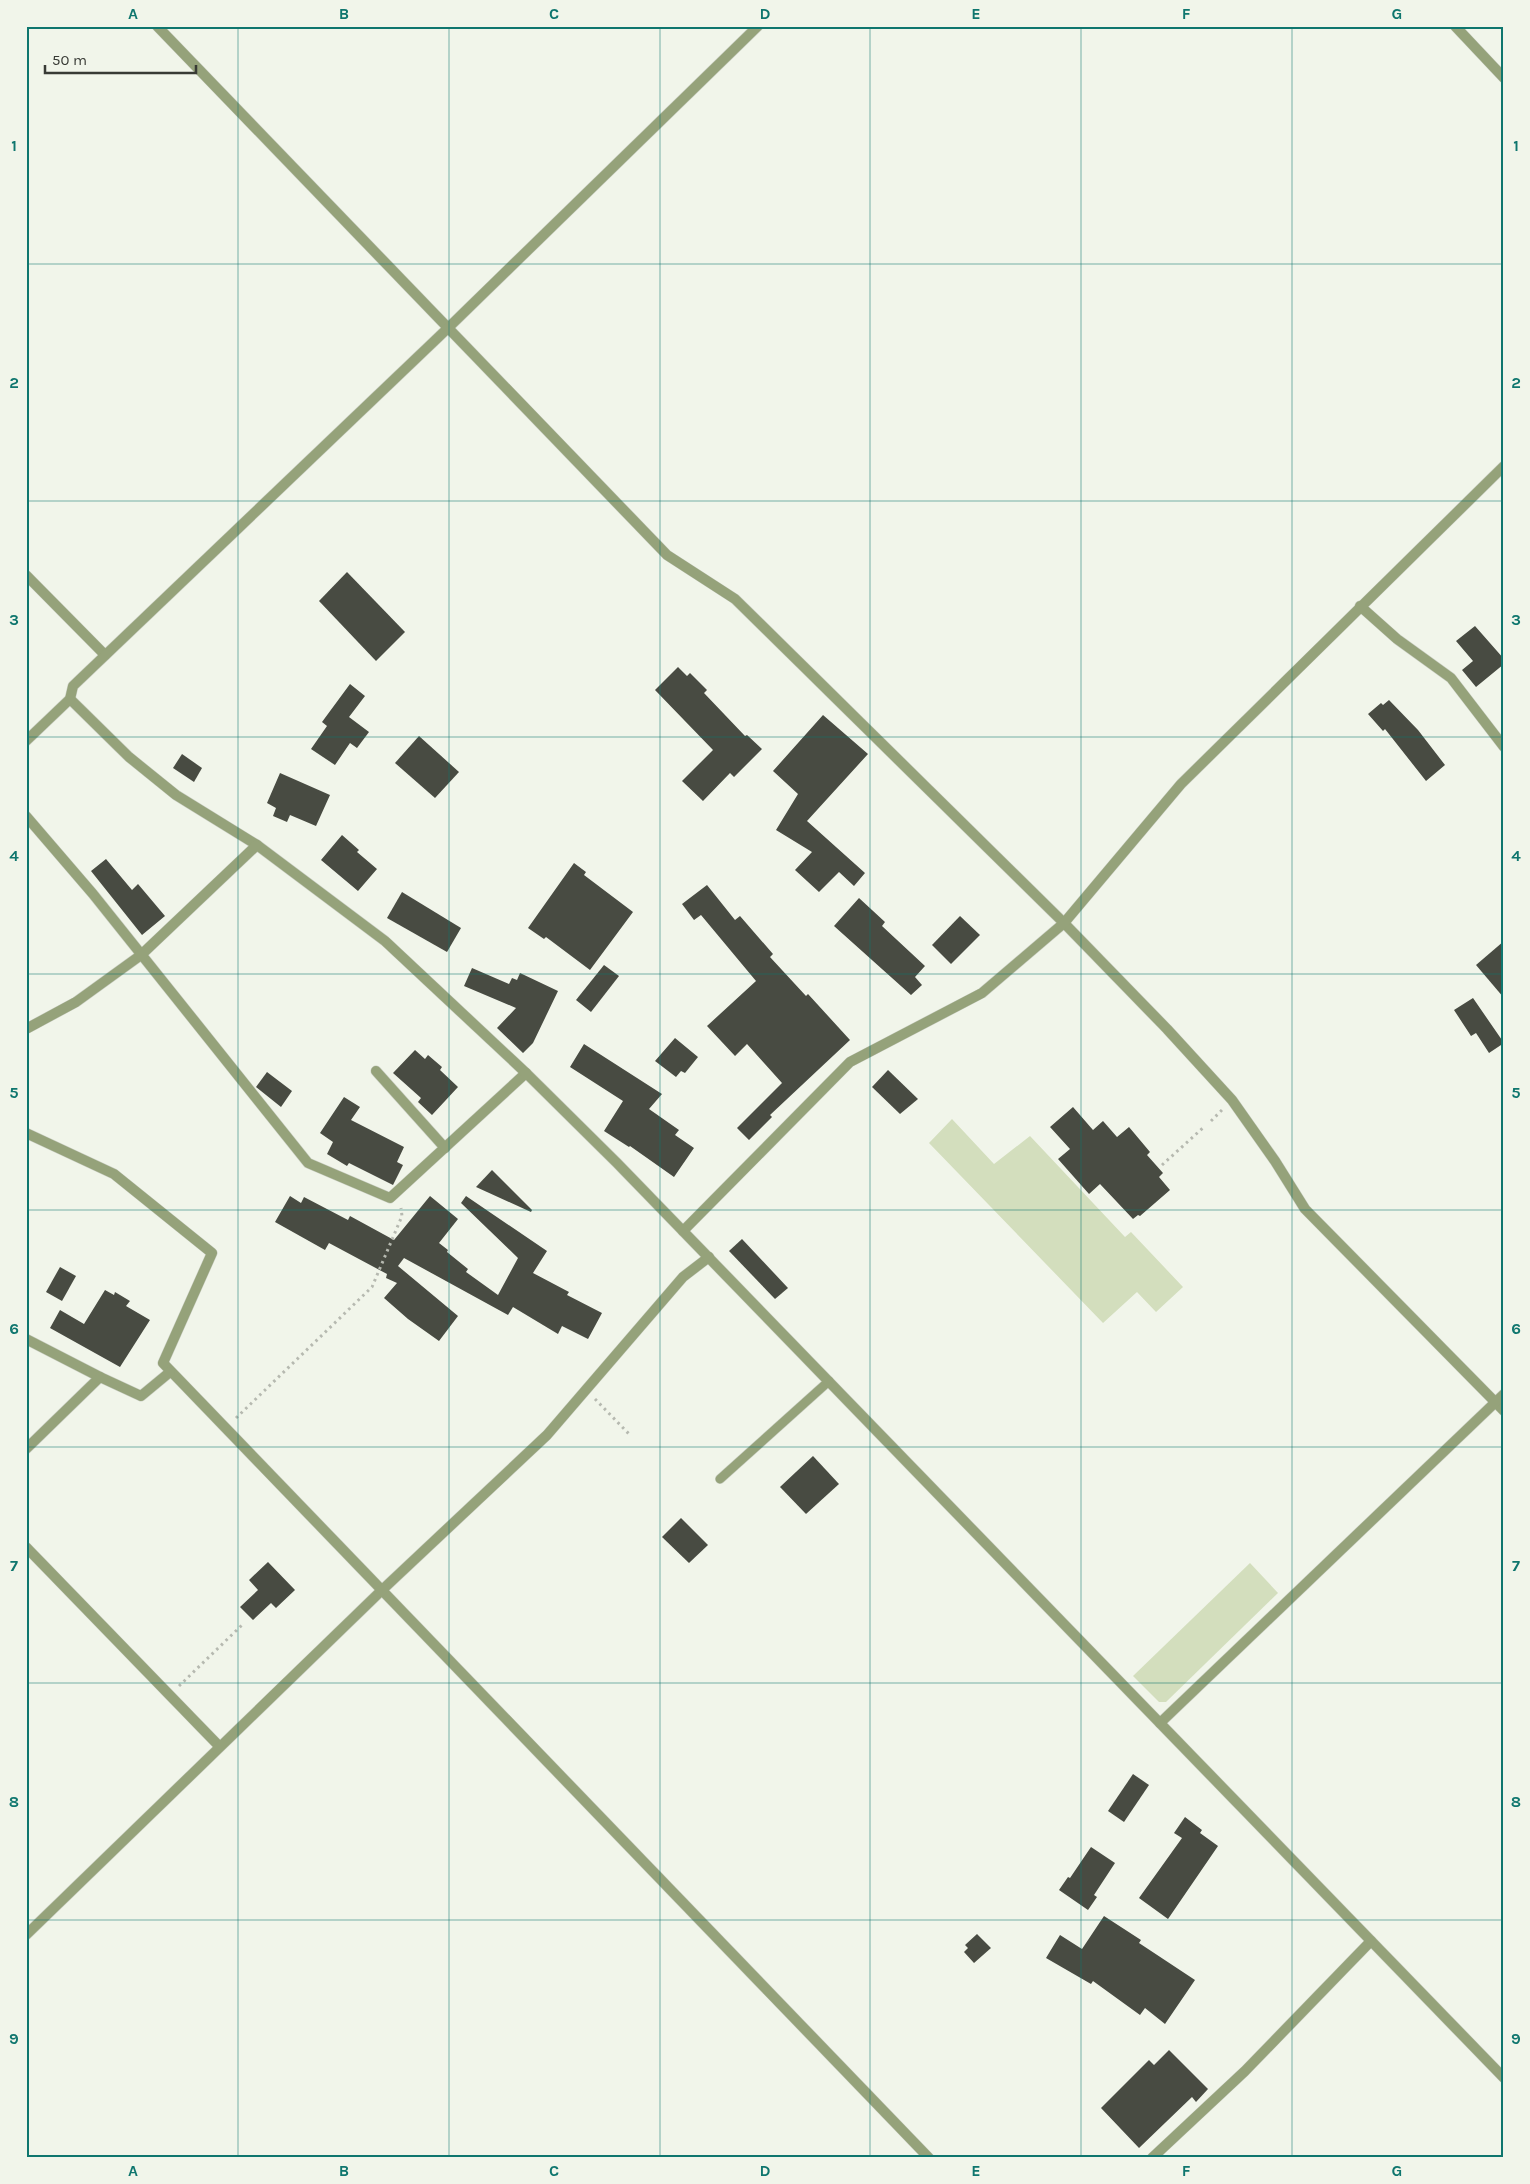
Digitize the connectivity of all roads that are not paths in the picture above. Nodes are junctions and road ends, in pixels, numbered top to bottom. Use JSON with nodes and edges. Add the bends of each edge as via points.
{"nodes":[{"id":1,"x":157,"y":26,"type":"edge"},
{"id":2,"x":758,"y":26,"type":"edge"},
{"id":3,"x":1454,"y":26,"type":"edge"},
{"id":4,"x":1504,"y":78,"type":"edge"},
{"id":5,"x":448,"y":328,"type":"junction"},
{"id":6,"x":1504,"y":466,"type":"edge"},
{"id":7,"x":26,"y":575,"type":"edge"},
{"id":8,"x":1360,"y":606,"type":"junction"},
{"id":9,"x":105,"y":655,"type":"junction"},
{"id":10,"x":70,"y":699,"type":"junction"},
{"id":11,"x":26,"y":741,"type":"edge"},
{"id":12,"x":1504,"y":747,"type":"edge"},
{"id":13,"x":26,"y":816,"type":"edge"},
{"id":14,"x":257,"y":845,"type":"junction"},
{"id":15,"x":1064,"y":923,"type":"junction"},
{"id":16,"x":141,"y":955,"type":"junction"},
{"id":17,"x":26,"y":1029,"type":"edge"},
{"id":18,"x":376,"y":1072,"type":"dead end"},
{"id":19,"x":526,"y":1073,"type":"junction"},
{"id":20,"x":26,"y":1133,"type":"edge"},
{"id":21,"x":445,"y":1148,"type":"junction"},
{"id":22,"x":683,"y":1231,"type":"junction"},
{"id":23,"x":709,"y":1257,"type":"junction"},
{"id":24,"x":26,"y":1339,"type":"edge"},
{"id":25,"x":170,"y":1372,"type":"junction"},
{"id":26,"x":100,"y":1377,"type":"junction"},
{"id":27,"x":829,"y":1381,"type":"junction"},
{"id":28,"x":1504,"y":1394,"type":"edge"},
{"id":29,"x":1495,"y":1402,"type":"junction"},
{"id":30,"x":1504,"y":1411,"type":"edge"},
{"id":31,"x":26,"y":1449,"type":"edge"},
{"id":32,"x":720,"y":1478,"type":"dead end"},
{"id":33,"x":26,"y":1547,"type":"edge"},
{"id":34,"x":380,"y":1591,"type":"junction"},
{"id":35,"x":1160,"y":1723,"type":"junction"},
{"id":36,"x":219,"y":1746,"type":"junction"},
{"id":37,"x":26,"y":1935,"type":"edge"},
{"id":38,"x":1371,"y":1941,"type":"junction"},
{"id":39,"x":1502,"y":2074,"type":"edge"},
{"id":40,"x":929,"y":2158,"type":"edge"},
{"id":41,"x":1152,"y":2158,"type":"edge"}],
"edges":[{"from":1,"to":5,"type":"street"},
{"from":2,"to":5,"type":"street"},
{"from":3,"to":4,"type":"street"},
{"from":5,"to":9,"type":"street"},
{"from":5,"to":15,"type":"street","via":[[667,555],[735,599]]},
{"from":6,"to":8,"type":"street"},
{"from":7,"to":9,"type":"street"},
{"from":8,"to":12,"type":"street","via":[[1397,639],[1452,678]]},
{"from":8,"to":15,"type":"street","via":[[1181,784]]},
{"from":9,"to":10,"type":"street","via":[[73,686]]},
{"from":10,"to":11,"type":"street"},
{"from":10,"to":14,"type":"street","via":[[129,756],[176,795]]},
{"from":13,"to":16,"type":"street"},
{"from":14,"to":16,"type":"street"},
{"from":14,"to":19,"type":"street","via":[[385,941]]},
{"from":15,"to":22,"type":"street","via":[[982,993],[850,1062]]},
{"from":15,"to":29,"type":"street","via":[[1232,1100],[1305,1209]]},
{"from":16,"to":17,"type":"street","via":[[76,1002]]},
{"from":16,"to":21,"type":"street","via":[[308,1163],[390,1198]]},
{"from":18,"to":21,"type":"street"},
{"from":19,"to":21,"type":"street"},
{"from":19,"to":22,"type":"street"},
{"from":20,"to":25,"type":"street","via":[[114,1174],[212,1252],[163,1363]]},
{"from":22,"to":23,"type":"street"},
{"from":23,"to":27,"type":"street"},
{"from":23,"to":34,"type":"street","via":[[683,1277],[547,1435]]},
{"from":24,"to":26,"type":"street"},
{"from":25,"to":26,"type":"street","via":[[141,1396]]},
{"from":25,"to":34,"type":"street"},
{"from":26,"to":31,"type":"street"},
{"from":27,"to":32,"type":"lane"},
{"from":27,"to":35,"type":"street"},
{"from":28,"to":29,"type":"street"},
{"from":29,"to":30,"type":"street"},
{"from":29,"to":35,"type":"street"},
{"from":33,"to":36,"type":"street"},
{"from":34,"to":36,"type":"street"},
{"from":34,"to":40,"type":"street"},
{"from":35,"to":38,"type":"street"},
{"from":36,"to":37,"type":"street"},
{"from":38,"to":39,"type":"street"},
{"from":38,"to":41,"type":"street","via":[[1245,2071]]}]}
